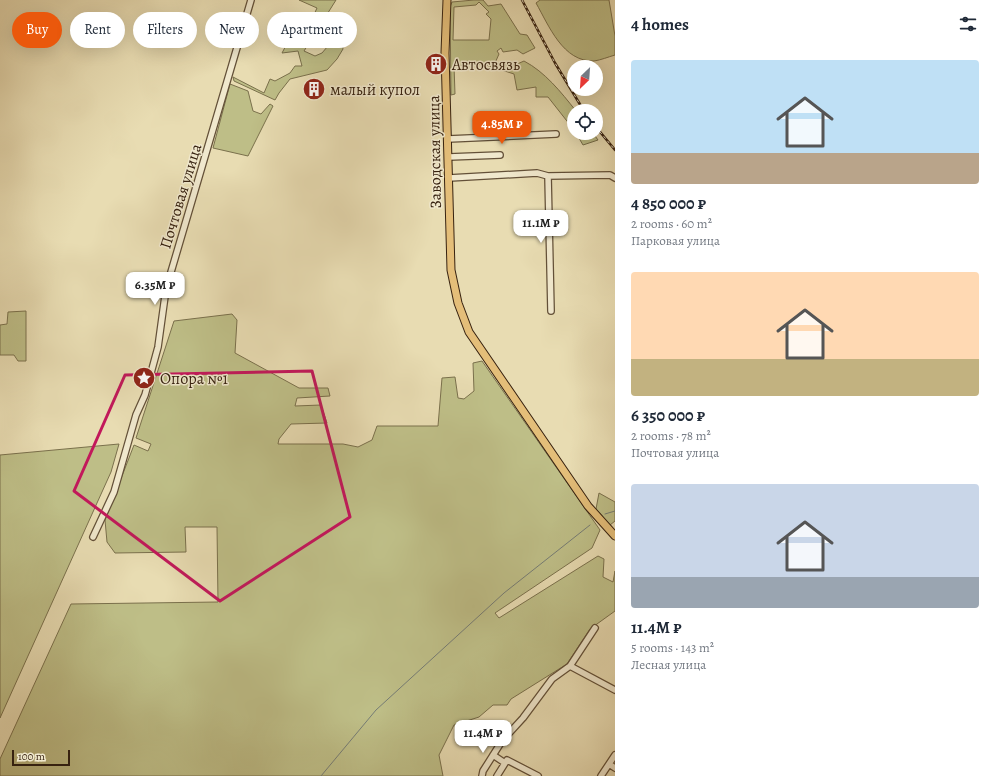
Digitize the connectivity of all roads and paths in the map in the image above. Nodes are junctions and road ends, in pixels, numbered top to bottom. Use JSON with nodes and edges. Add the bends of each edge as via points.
{"nodes":[{"id":1,"x":252,"y":0,"type":"edge"},
{"id":2,"x":447,"y":0,"type":"edge"},
{"id":3,"x":556,"y":134,"type":"dead end"},
{"id":4,"x":448,"y":139,"type":"junction"},
{"id":5,"x":500,"y":155,"type":"dead end"},
{"id":6,"x":449,"y":157,"type":"junction"},
{"id":7,"x":548,"y":176,"type":"junction"},
{"id":8,"x":449,"y":178,"type":"junction"},
{"id":9,"x":615,"y":178,"type":"edge"},
{"id":10,"x":551,"y":311,"type":"dead end"},
{"id":11,"x":615,"y":536,"type":"edge"},
{"id":12,"x":93,"y":537,"type":"dead end"},
{"id":13,"x":595,"y":628,"type":"dead end"},
{"id":14,"x":570,"y":666,"type":"junction"},
{"id":15,"x":615,"y":690,"type":"edge"},
{"id":16,"x":615,"y":754,"type":"edge"},
{"id":17,"x":493,"y":755,"type":"junction"},
{"id":18,"x":505,"y":763,"type":"junction"},
{"id":19,"x":609,"y":764,"type":"junction"},
{"id":20,"x":615,"y":768,"type":"edge"},
{"id":21,"x":482,"y":776,"type":"edge"},
{"id":22,"x":497,"y":776,"type":"edge"},
{"id":23,"x":538,"y":776,"type":"edge"},
{"id":24,"x":601,"y":776,"type":"edge"}],
"edges":[{"from":1,"to":12,"type":"street","name":"Почтовая улица","via":[[166,289],[158,347],[145,394],[136,415],[114,492]]},
{"from":2,"to":4,"type":"main road","name":"Заводская улица"},
{"from":3,"to":4,"type":"street"},
{"from":4,"to":6,"type":"main road","name":"Заводская улица"},
{"from":5,"to":6,"type":"street"},
{"from":6,"to":8,"type":"main road","name":"Заводская улица"},
{"from":7,"to":8,"type":"street","via":[[537,173]]},
{"from":7,"to":9,"type":"street","via":[[610,175]]},
{"from":7,"to":10,"type":"street"},
{"from":8,"to":11,"type":"main road","name":"Заводская улица","via":[[451,270],[458,303],[474,338],[588,506]]},
{"from":13,"to":14,"type":"street"},
{"from":14,"to":15,"type":"street"},
{"from":14,"to":17,"type":"street","via":[[552,679]]},
{"from":16,"to":19,"type":"street"},
{"from":17,"to":18,"type":"street"},
{"from":17,"to":21,"type":"street"},
{"from":18,"to":22,"type":"street"},
{"from":18,"to":23,"type":"street","via":[[507,760]]},
{"from":19,"to":20,"type":"street"},
{"from":19,"to":24,"type":"street"}]}
